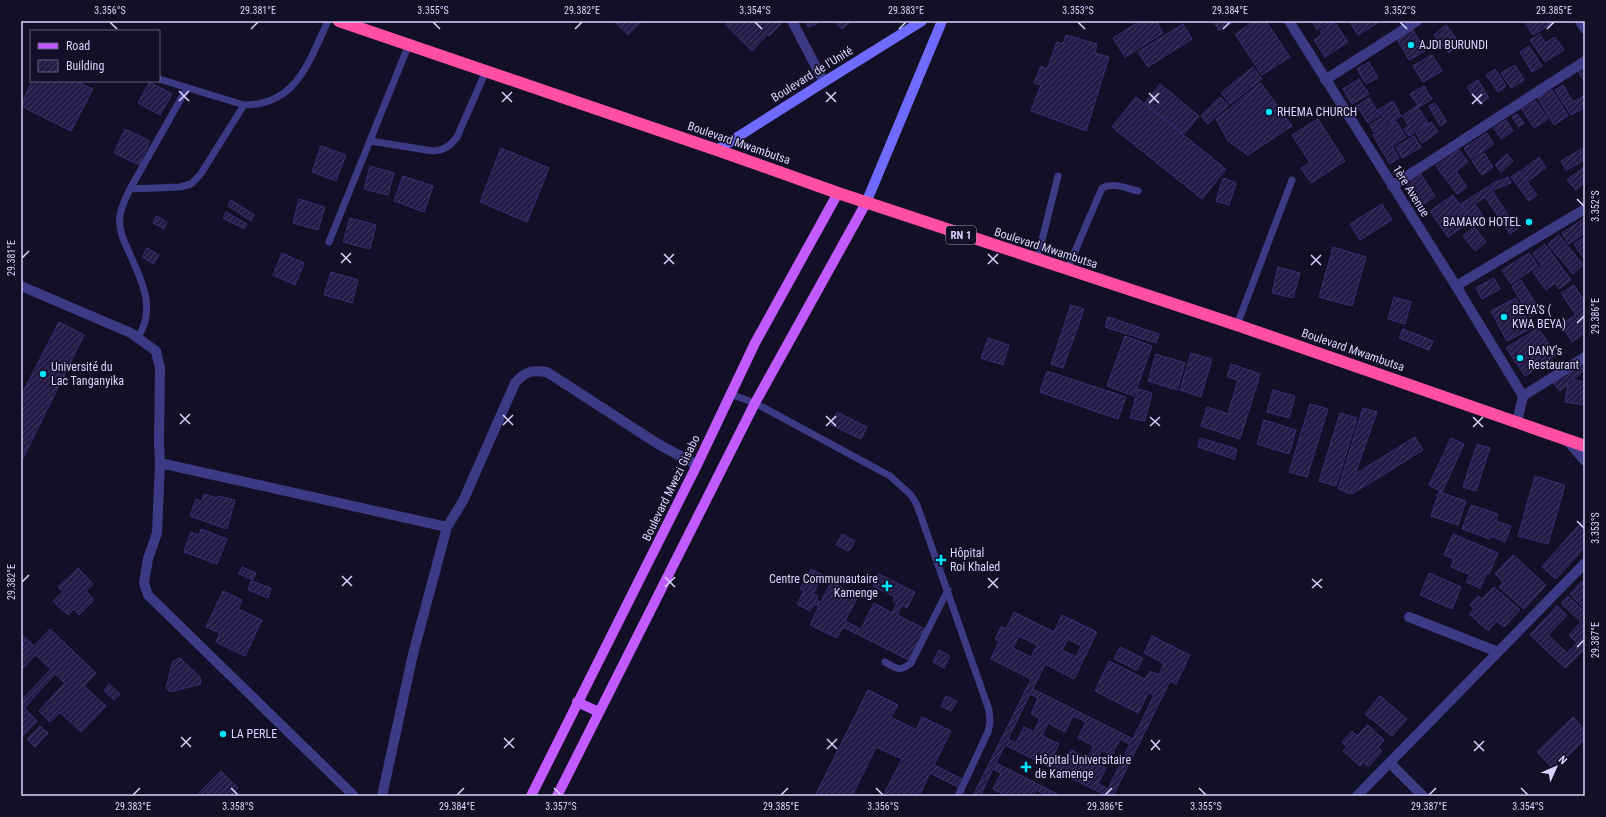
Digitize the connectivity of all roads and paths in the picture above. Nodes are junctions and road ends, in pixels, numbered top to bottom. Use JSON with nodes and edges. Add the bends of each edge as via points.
{"nodes":[{"id":1,"x":328,"y":21,"type":"edge"},
{"id":2,"x":339,"y":21,"type":"edge"},
{"id":3,"x":792,"y":21,"type":"edge"},
{"id":4,"x":922,"y":21,"type":"edge"},
{"id":5,"x":942,"y":21,"type":"edge"},
{"id":6,"x":1289,"y":21,"type":"edge"},
{"id":7,"x":1418,"y":21,"type":"edge"},
{"id":8,"x":1580,"y":21,"type":"edge"},
{"id":9,"x":1585,"y":29,"type":"edge"},
{"id":10,"x":409,"y":44,"type":"junction"},
{"id":11,"x":1585,"y":61,"type":"edge"},
{"id":12,"x":486,"y":71,"type":"junction"},
{"id":13,"x":160,"y":79,"type":"edge"},
{"id":14,"x":1326,"y":80,"type":"junction"},
{"id":15,"x":824,"y":82,"type":"junction"},
{"id":16,"x":187,"y":88,"type":"junction"},
{"id":17,"x":244,"y":105,"type":"junction"},
{"id":18,"x":370,"y":141,"type":"junction"},
{"id":19,"x":717,"y":150,"type":"junction"},
{"id":20,"x":1058,"y":176,"type":"dead end"},
{"id":21,"x":1292,"y":180,"type":"dead end"},
{"id":22,"x":1392,"y":186,"type":"junction"},
{"id":23,"x":130,"y":189,"type":"junction"},
{"id":24,"x":1138,"y":191,"type":"dead end"},
{"id":25,"x":838,"y":193,"type":"junction"},
{"id":26,"x":866,"y":203,"type":"junction"},
{"id":27,"x":1585,"y":209,"type":"edge"},
{"id":28,"x":329,"y":242,"type":"dead end"},
{"id":29,"x":1037,"y":260,"type":"junction"},
{"id":30,"x":1067,"y":270,"type":"junction"},
{"id":31,"x":21,"y":286,"type":"edge"},
{"id":32,"x":1456,"y":286,"type":"junction"},
{"id":33,"x":1237,"y":325,"type":"junction"},
{"id":34,"x":138,"y":337,"type":"junction"},
{"id":35,"x":1585,"y":357,"type":"edge"},
{"id":36,"x":730,"y":394,"type":"junction"},
{"id":37,"x":1522,"y":396,"type":"junction"},
{"id":38,"x":755,"y":403,"type":"junction"},
{"id":39,"x":1517,"y":422,"type":"junction"},
{"id":40,"x":1565,"y":438,"type":"junction"},
{"id":41,"x":1585,"y":446,"type":"edge"},
{"id":42,"x":1585,"y":461,"type":"edge"},
{"id":43,"x":160,"y":463,"type":"junction"},
{"id":44,"x":697,"y":465,"type":"junction"},
{"id":45,"x":447,"y":527,"type":"junction"},
{"id":46,"x":1585,"y":563,"type":"edge"},
{"id":47,"x":948,"y":590,"type":"junction"},
{"id":48,"x":1409,"y":617,"type":"dead end"},
{"id":49,"x":1498,"y":652,"type":"junction"},
{"id":50,"x":885,"y":662,"type":"dead end"},
{"id":51,"x":577,"y":702,"type":"junction"},
{"id":52,"x":600,"y":712,"type":"junction"},
{"id":53,"x":1390,"y":763,"type":"junction"},
{"id":54,"x":354,"y":796,"type":"edge"},
{"id":55,"x":382,"y":796,"type":"edge"},
{"id":56,"x":531,"y":796,"type":"edge"},
{"id":57,"x":557,"y":796,"type":"edge"},
{"id":58,"x":958,"y":796,"type":"edge"},
{"id":59,"x":1357,"y":796,"type":"edge"},
{"id":60,"x":1423,"y":796,"type":"edge"}],
"edges":[{"from":1,"to":17,"type":"lane","via":[[304,73],[287,92],[268,102]]},
{"from":2,"to":10,"type":"highway","name":"Boulevard Mwambutsa","number":"RN 1"},
{"from":3,"to":15,"type":"street"},
{"from":4,"to":15,"type":"street","name":"Boulevard de l'Unité"},
{"from":5,"to":26,"type":"street"},
{"from":6,"to":14,"type":"street","name":"1ère Avenue"},
{"from":7,"to":14,"type":"street"},
{"from":8,"to":9,"type":"street"},
{"from":10,"to":12,"type":"highway","name":"Boulevard Mwambutsa","number":"RN 1"},
{"from":10,"to":18,"type":"lane"},
{"from":11,"to":22,"type":"street"},
{"from":12,"to":18,"type":"lane","via":[[457,137],[443,150]]},
{"from":12,"to":19,"type":"highway","name":"Boulevard Mwambutsa","number":"RN 1"},
{"from":13,"to":16,"type":"lane"},
{"from":14,"to":22,"type":"street","name":"1ère Avenue"},
{"from":15,"to":19,"type":"street","name":"Boulevard de l'Unité"},
{"from":16,"to":17,"type":"lane"},
{"from":16,"to":23,"type":"lane"},
{"from":17,"to":23,"type":"lane","via":[[200,175],[191,184],[180,187]]},
{"from":18,"to":28,"type":"lane"},
{"from":19,"to":25,"type":"highway","name":"Boulevard Mwambutsa","number":"RN 1"},
{"from":20,"to":29,"type":"lane"},
{"from":21,"to":33,"type":"lane"},
{"from":22,"to":32,"type":"street","name":"1ère Avenue"},
{"from":23,"to":34,"type":"lane","via":[[120,216],[120,232],[147,300],[147,317]]},
{"from":24,"to":30,"type":"lane","via":[[1113,185],[1102,188]]},
{"from":25,"to":26,"type":"highway","name":"Boulevard Mwambutsa","number":"RN 1"},
{"from":25,"to":36,"type":"main road","name":"Boulevard Mwezi Gisabo","via":[[755,343]]},
{"from":26,"to":29,"type":"highway","name":"Boulevard Mwambutsa","number":"RN 1"},
{"from":26,"to":38,"type":"main road"},
{"from":27,"to":32,"type":"street"},
{"from":29,"to":30,"type":"highway","name":"Boulevard Mwambutsa","number":"RN 1"},
{"from":30,"to":33,"type":"highway","name":"Boulevard Mwambutsa","number":"RN 1"},
{"from":31,"to":34,"type":"street"},
{"from":32,"to":37,"type":"street","name":"1ère Avenue"},
{"from":33,"to":39,"type":"highway","name":"Boulevard Mwambutsa","number":"RN 1"},
{"from":34,"to":43,"type":"street","via":[[156,351],[160,368]]},
{"from":35,"to":37,"type":"street"},
{"from":36,"to":38,"type":"lane"},
{"from":36,"to":44,"type":"main road","name":"Boulevard Mwezi Gisabo"},
{"from":37,"to":39,"type":"street"},
{"from":38,"to":47,"type":"lane","via":[[890,476],[902,486],[917,505]]},
{"from":38,"to":52,"type":"main road"},
{"from":39,"to":40,"type":"highway","name":"Boulevard Mwambutsa","number":"RN 1"},
{"from":40,"to":41,"type":"highway","name":"Boulevard Mwambutsa","number":"RN 1"},
{"from":40,"to":42,"type":"street"},
{"from":43,"to":45,"type":"street"},
{"from":43,"to":54,"type":"street","via":[[157,533],[148,559],[144,583],[148,596]]},
{"from":44,"to":45,"type":"street","via":[[658,444],[547,372],[535,370],[524,374],[515,383],[463,501]]},
{"from":44,"to":51,"type":"main road","name":"Boulevard Mwezi Gisabo"},
{"from":45,"to":55,"type":"street","via":[[413,654]]},
{"from":46,"to":49,"type":"street"},
{"from":47,"to":50,"type":"lane","via":[[911,663],[905,668],[897,669]]},
{"from":47,"to":58,"type":"lane","via":[[989,710],[990,722],[988,732]]},
{"from":48,"to":49,"type":"street"},
{"from":49,"to":53,"type":"street"},
{"from":51,"to":52,"type":"main road"},
{"from":51,"to":56,"type":"main road","name":"Boulevard Mwezi Gisabo"},
{"from":52,"to":57,"type":"main road"},
{"from":53,"to":59,"type":"street"},
{"from":53,"to":60,"type":"street"}]}
